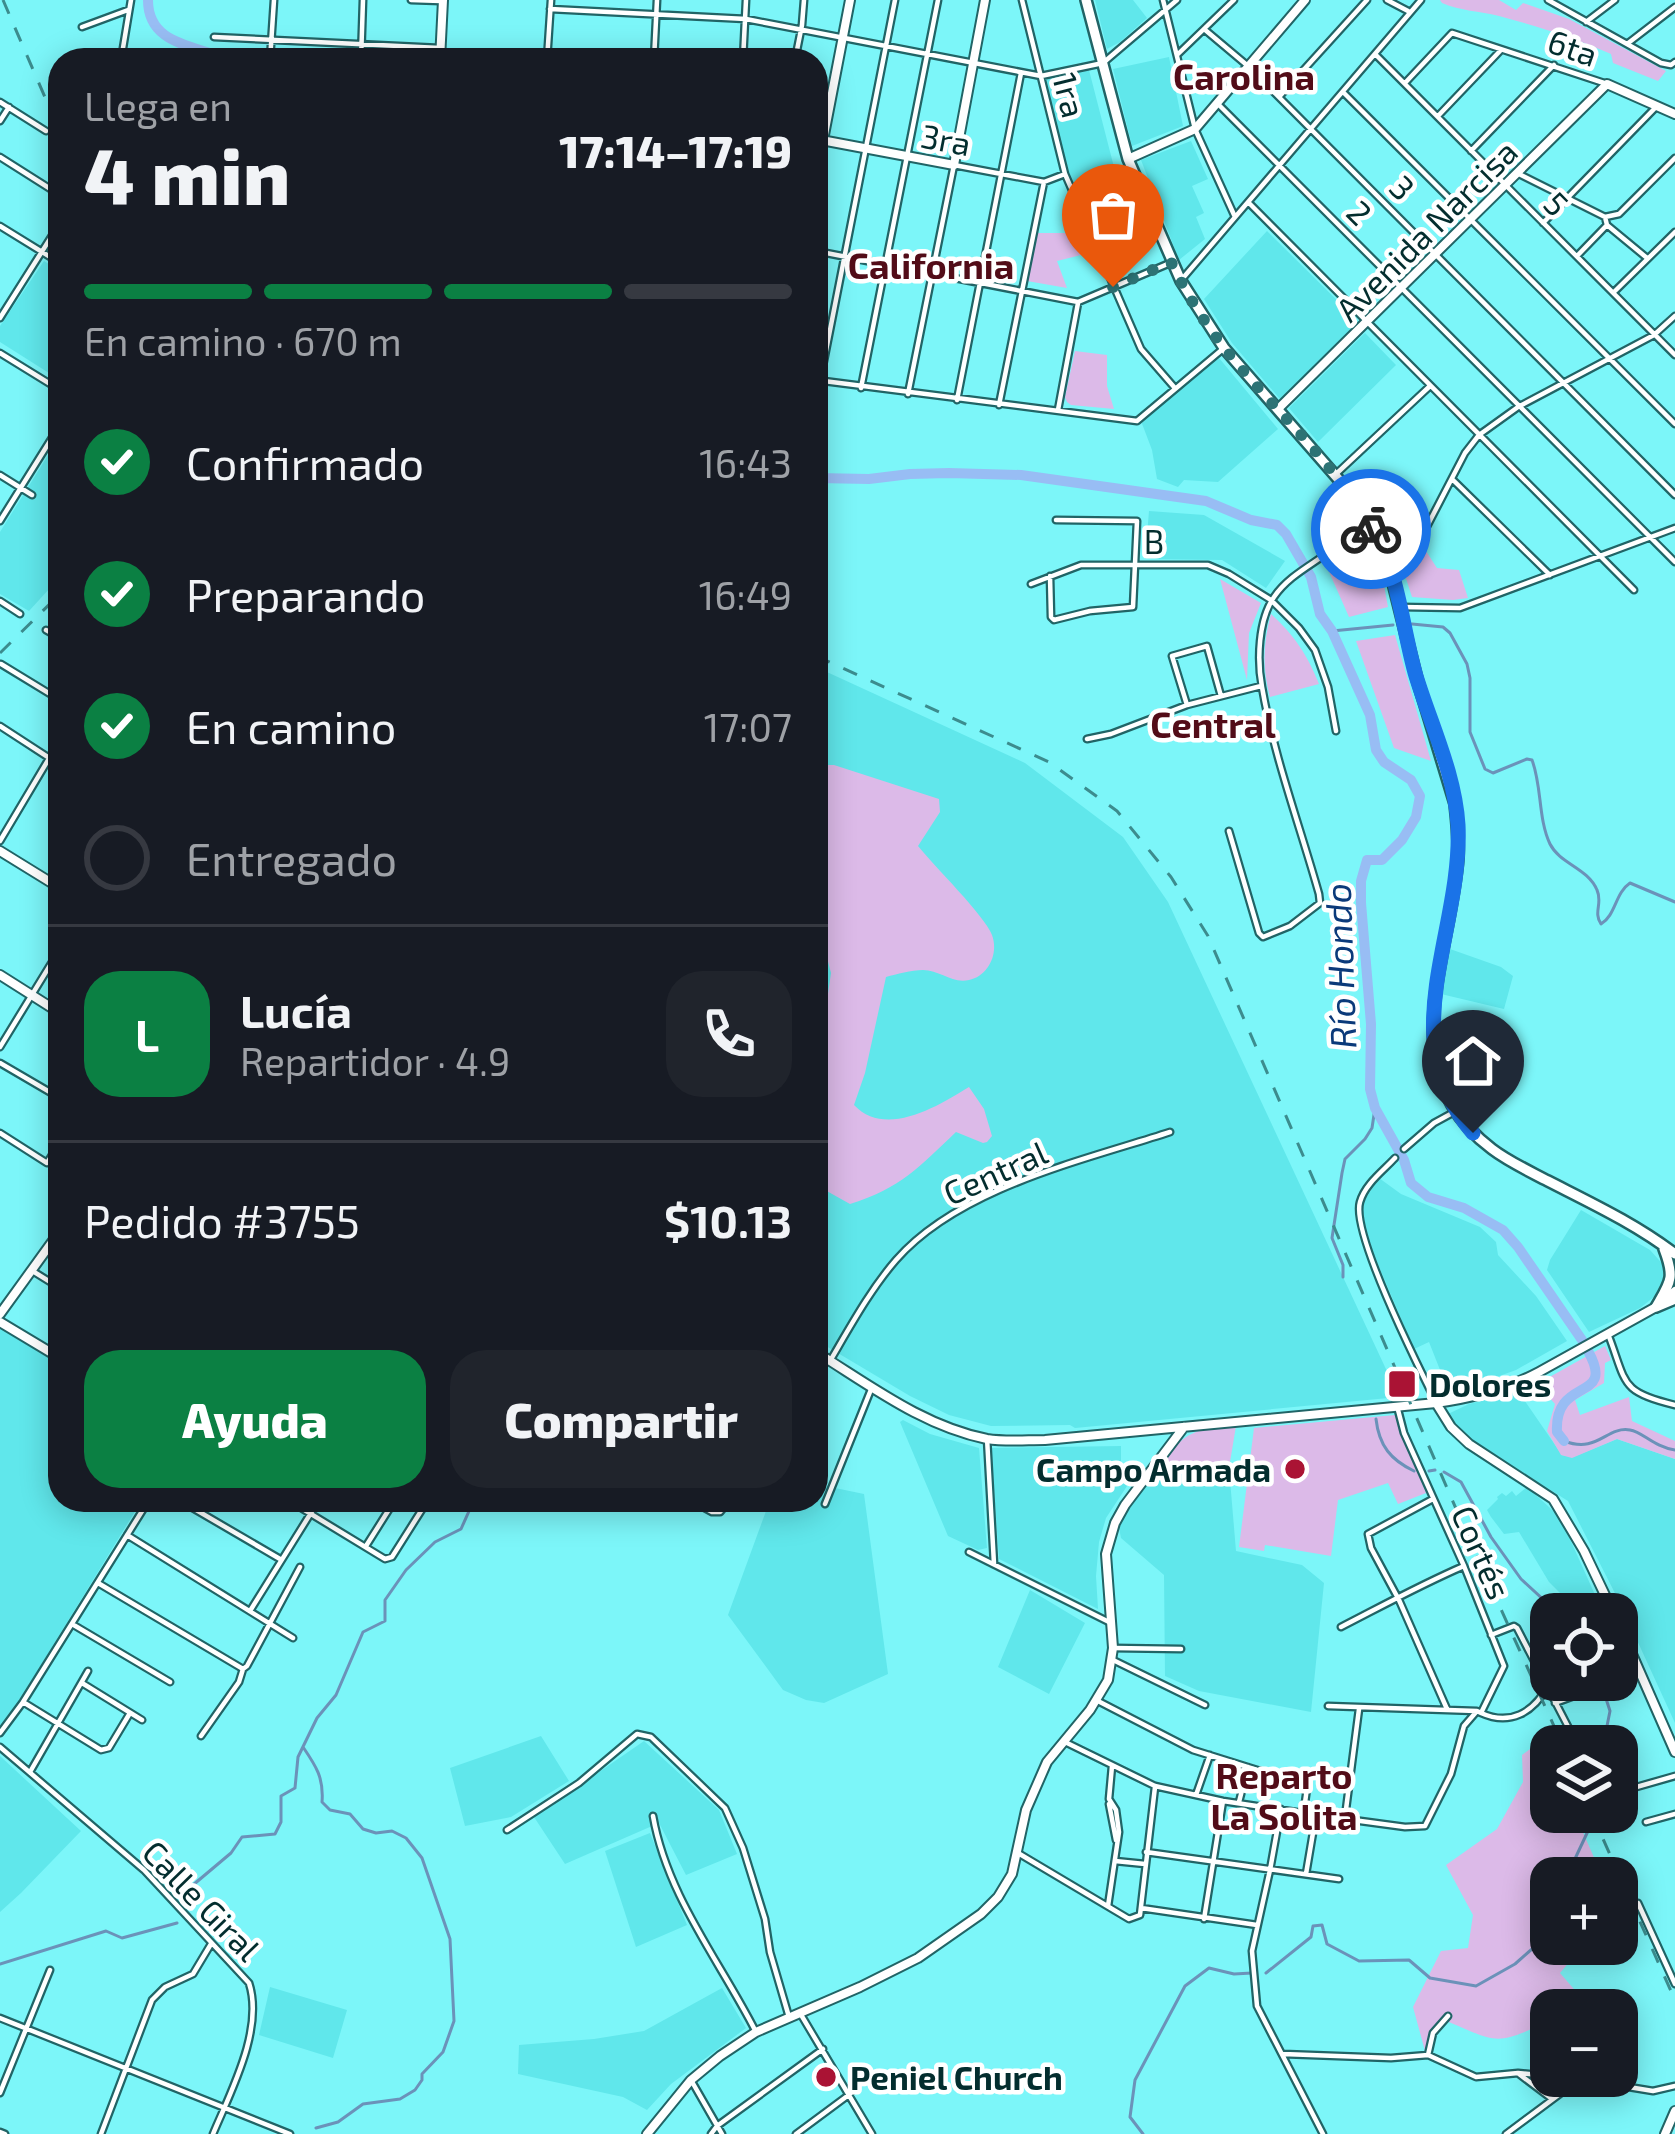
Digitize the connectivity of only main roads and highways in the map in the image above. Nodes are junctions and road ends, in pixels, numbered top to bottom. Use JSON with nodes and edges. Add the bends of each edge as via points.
{"nodes":[{"id":1,"x":850,"y":0,"type":"edge"},
{"id":2,"x":986,"y":0,"type":"edge"},
{"id":3,"x":1086,"y":0,"type":"edge"},
{"id":4,"x":1304,"y":0,"type":"edge"},
{"id":5,"x":443,"y":1,"type":"edge"},
{"id":6,"x":440,"y":48,"type":"edge"},
{"id":7,"x":1606,"y":84,"type":"joint"},
{"id":8,"x":828,"y":100,"type":"edge"},
{"id":9,"x":1675,"y":114,"type":"edge"},
{"id":10,"x":828,"y":142,"type":"edge"},
{"id":11,"x":1129,"y":159,"type":"junction"},
{"id":12,"x":1278,"y":409,"type":"junction"},
{"id":13,"x":0,"y":851,"type":"edge"},
{"id":14,"x":48,"y":881,"type":"edge"},
{"id":15,"x":0,"y":975,"type":"edge"},
{"id":16,"x":48,"y":1004,"type":"edge"},
{"id":17,"x":1661,"y":1244,"type":"junction"},
{"id":18,"x":48,"y":1248,"type":"edge"},
{"id":19,"x":1675,"y":1254,"type":"edge"},
{"id":20,"x":1675,"y":1295,"type":"edge"},
{"id":21,"x":1656,"y":1307,"type":"junction"},
{"id":22,"x":0,"y":1318,"type":"edge"},
{"id":23,"x":48,"y":1346,"type":"edge"},
{"id":24,"x":828,"y":1360,"type":"edge"},
{"id":25,"x":1436,"y":1403,"type":"junction"},
{"id":26,"x":1184,"y":1427,"type":"junction"},
{"id":27,"x":1605,"y":1593,"type":"edge"},
{"id":28,"x":1638,"y":1667,"type":"edge"},
{"id":29,"x":1675,"y":1752,"type":"edge"},
{"id":30,"x":1675,"y":2110,"type":"edge"},
{"id":31,"x":647,"y":2134,"type":"edge"},
{"id":32,"x":1665,"y":2134,"type":"edge"}],
"edges":[{"from":1,"to":8,"type":"main road"},
{"from":2,"to":10,"type":"main road","name":"3ra","via":[[954,165]]},
{"from":3,"to":11,"type":"main road"},
{"from":4,"to":11,"type":"main road","via":[[1195,129]]},
{"from":5,"to":6,"type":"main road"},
{"from":7,"to":9,"type":"main road","name":"6ta"},
{"from":7,"to":12,"type":"main road","name":"Avenida Narcisa"},
{"from":11,"to":12,"type":"main road","via":[[1180,281]]},
{"from":12,"to":17,"type":"main road","via":[[1360,509],[1387,559],[1456,803],[1458,857],[1432,1030],[1456,1111],[1493,1150]]},
{"from":13,"to":14,"type":"main road"},
{"from":15,"to":16,"type":"main road"},
{"from":17,"to":19,"type":"main road"},
{"from":17,"to":21,"type":"main road","via":[[1672,1274]]},
{"from":18,"to":22,"type":"main road"},
{"from":20,"to":21,"type":"main road"},
{"from":21,"to":25,"type":"main road","via":[[1520,1382]]},
{"from":22,"to":23,"type":"main road"},
{"from":24,"to":26,"type":"main road","via":[[914,1413],[987,1438]]},
{"from":25,"to":26,"type":"main road"},
{"from":25,"to":27,"type":"main road","via":[[1469,1444],[1553,1498]]},
{"from":26,"to":31,"type":"main road","via":[[1115,1523],[1106,1554],[1108,1680],[1048,1762],[998,1897],[918,1958],[756,2032],[691,2080]]},
{"from":28,"to":29,"type":"main road"},
{"from":30,"to":32,"type":"main road"}]}
